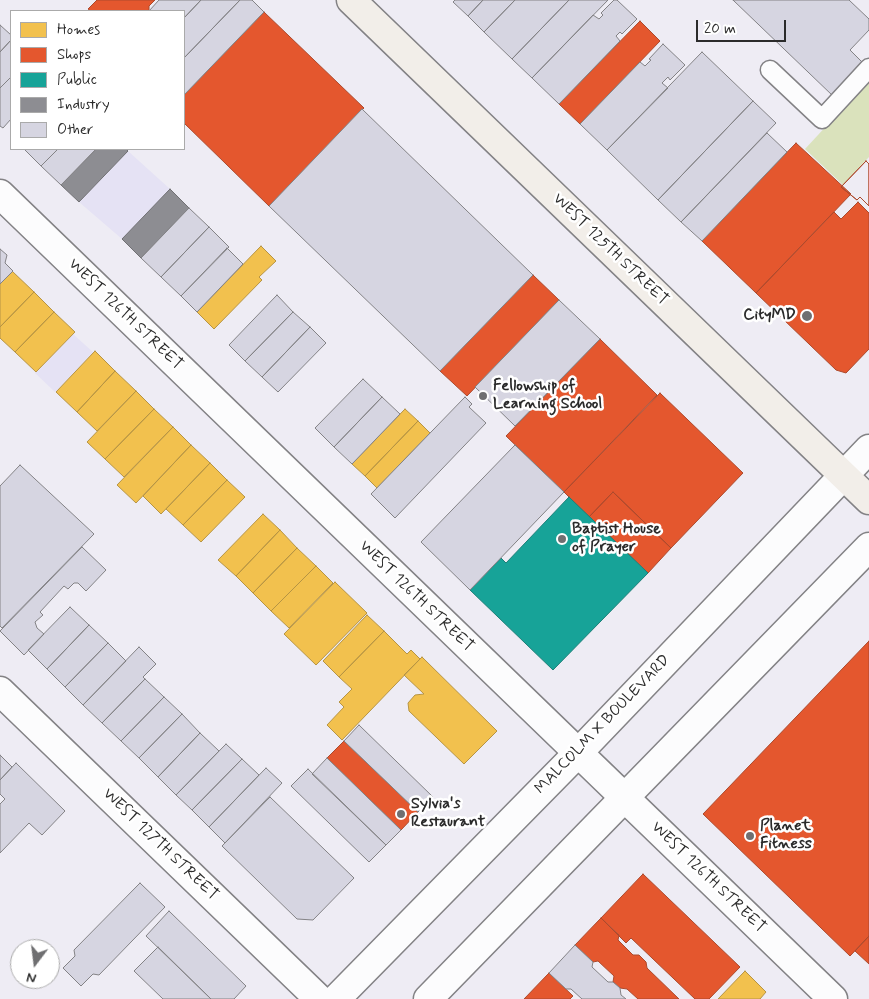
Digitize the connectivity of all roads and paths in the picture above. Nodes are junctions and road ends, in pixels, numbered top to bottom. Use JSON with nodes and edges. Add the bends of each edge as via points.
{"nodes":[{"id":1,"x":351,"y":0,"type":"edge"},
{"id":2,"x":869,"y":68,"type":"edge"},
{"id":3,"x":770,"y":70,"type":"dead end"},
{"id":4,"x":0,"y":194,"type":"edge"},
{"id":5,"x":869,"y":449,"type":"edge"},
{"id":6,"x":843,"y":475,"type":"junction"},
{"id":7,"x":869,"y":500,"type":"edge"},
{"id":8,"x":869,"y":547,"type":"edge"},
{"id":9,"x":0,"y":690,"type":"edge"},
{"id":10,"x":578,"y":753,"type":"junction"},
{"id":11,"x":625,"y":797,"type":"junction"},
{"id":12,"x":320,"y":999,"type":"edge"},
{"id":13,"x":336,"y":999,"type":"edge"},
{"id":14,"x":428,"y":999,"type":"edge"},
{"id":15,"x":833,"y":999,"type":"edge"}],
"edges":[{"from":1,"to":6,"type":"main road","name":"WEST 125TH STREET"},
{"from":2,"to":3,"type":"lane","via":[[822,119]]},
{"from":4,"to":10,"type":"street","name":"WEST 126TH STREET"},
{"from":5,"to":6,"type":"street","name":"MALCOLM X BOULEVARD"},
{"from":6,"to":7,"type":"main road","name":"WEST 125TH STREET"},
{"from":6,"to":10,"type":"street","name":"MALCOLM X BOULEVARD"},
{"from":8,"to":11,"type":"street"},
{"from":9,"to":12,"type":"street","name":"WEST 127TH STREET"},
{"from":10,"to":11,"type":"street","name":"WEST 126TH STREET"},
{"from":10,"to":13,"type":"street","name":"MALCOLM X BOULEVARD"},
{"from":11,"to":14,"type":"street"},
{"from":11,"to":15,"type":"street","name":"WEST 126TH STREET"}]}
